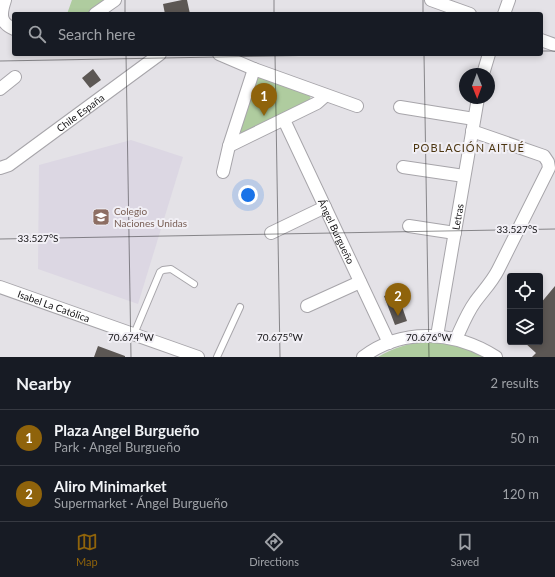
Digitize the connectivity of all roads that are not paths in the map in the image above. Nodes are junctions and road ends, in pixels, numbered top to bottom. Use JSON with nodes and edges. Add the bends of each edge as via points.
{"nodes":[{"id":1,"x":5,"y":0,"type":"edge"},
{"id":2,"x":115,"y":0,"type":"edge"},
{"id":3,"x":431,"y":0,"type":"edge"},
{"id":4,"x":509,"y":0,"type":"edge"},
{"id":5,"x":98,"y":12,"type":"edge"},
{"id":6,"x":464,"y":12,"type":"edge"},
{"id":7,"x":505,"y":12,"type":"edge"},
{"id":8,"x":12,"y":28,"type":"edge"},
{"id":9,"x":543,"y":41,"type":"edge"},
{"id":10,"x":555,"y":45,"type":"edge"},
{"id":11,"x":157,"y":56,"type":"edge"},
{"id":12,"x":224,"y":56,"type":"edge"},
{"id":13,"x":488,"y":56,"type":"edge"},
{"id":14,"x":485,"y":68,"type":"edge"},
{"id":15,"x":254,"y":69,"type":"junction"},
{"id":16,"x":15,"y":77,"type":"dead end"},
{"id":17,"x":0,"y":89,"type":"edge"},
{"id":18,"x":325,"y":96,"type":"junction"},
{"id":19,"x":477,"y":104,"type":"edge"},
{"id":20,"x":358,"y":106,"type":"dead end"},
{"id":21,"x":400,"y":107,"type":"dead end"},
{"id":22,"x":474,"y":118,"type":"junction"},
{"id":23,"x":284,"y":120,"type":"junction"},
{"id":24,"x":472,"y":131,"type":"junction"},
{"id":25,"x":229,"y":146,"type":"junction"},
{"id":26,"x":403,"y":167,"type":"dead end"},
{"id":27,"x":0,"y":168,"type":"edge"},
{"id":28,"x":223,"y":172,"type":"dead end"},
{"id":29,"x":464,"y":176,"type":"junction"},
{"id":30,"x":325,"y":207,"type":"junction"},
{"id":31,"x":409,"y":226,"type":"dead end"},
{"id":32,"x":271,"y":233,"type":"dead end"},
{"id":33,"x":455,"y":233,"type":"junction"},
{"id":34,"x":360,"y":282,"type":"junction"},
{"id":35,"x":194,"y":284,"type":"dead end"},
{"id":36,"x":0,"y":287,"type":"edge"},
{"id":37,"x":307,"y":306,"type":"dead end"},
{"id":38,"x":240,"y":307,"type":"dead end"},
{"id":39,"x":134,"y":334,"type":"junction"},
{"id":40,"x":438,"y":336,"type":"junction"},
{"id":41,"x":456,"y":339,"type":"junction"},
{"id":42,"x":389,"y":343,"type":"junction"},
{"id":43,"x":198,"y":357,"type":"edge"},
{"id":44,"x":216,"y":357,"type":"edge"},
{"id":45,"x":363,"y":357,"type":"edge"},
{"id":46,"x":496,"y":357,"type":"edge"}],
"edges":[{"from":1,"to":8,"type":"street","via":[[0,14],[1,21]]},
{"from":2,"to":5,"type":"street"},
{"from":3,"to":6,"type":"street"},
{"from":4,"to":7,"type":"street"},
{"from":9,"to":10,"type":"street"},
{"from":11,"to":27,"type":"street","name":"Chile España","via":[[8,165]]},
{"from":12,"to":15,"type":"street"},
{"from":13,"to":14,"type":"street"},
{"from":15,"to":18,"type":"street"},
{"from":15,"to":25,"type":"street"},
{"from":16,"to":17,"type":"street"},
{"from":18,"to":20,"type":"street"},
{"from":18,"to":23,"type":"street","via":[[318,103]]},
{"from":19,"to":22,"type":"street","name":"Letras"},
{"from":21,"to":22,"type":"street"},
{"from":22,"to":24,"type":"street","name":"Letras"},
{"from":23,"to":25,"type":"street"},
{"from":23,"to":30,"type":"street","name":"Ángel Burgueño"},
{"from":24,"to":29,"type":"street","name":"Letras"},
{"from":24,"to":41,"type":"street","via":[[544,156],[549,168],[493,280],[470,309]]},
{"from":25,"to":28,"type":"street"},
{"from":26,"to":29,"type":"street"},
{"from":29,"to":33,"type":"street","name":"Letras"},
{"from":30,"to":32,"type":"street"},
{"from":30,"to":34,"type":"street","name":"Ángel Burgueño"},
{"from":31,"to":33,"type":"street"},
{"from":33,"to":40,"type":"street","name":"Letras"},
{"from":34,"to":37,"type":"street"},
{"from":34,"to":42,"type":"street","name":"Ángel Burgueño"},
{"from":35,"to":39,"type":"lane","via":[[171,269],[160,272]]},
{"from":36,"to":39,"type":"street","name":"Isabel La Católica"},
{"from":38,"to":44,"type":"lane"},
{"from":39,"to":43,"type":"street","name":"Isabel La Católica"},
{"from":40,"to":41,"type":"street"},
{"from":40,"to":42,"type":"street","via":[[412,337]]},
{"from":41,"to":46,"type":"street","via":[[477,346]]},
{"from":42,"to":45,"type":"street"}]}
